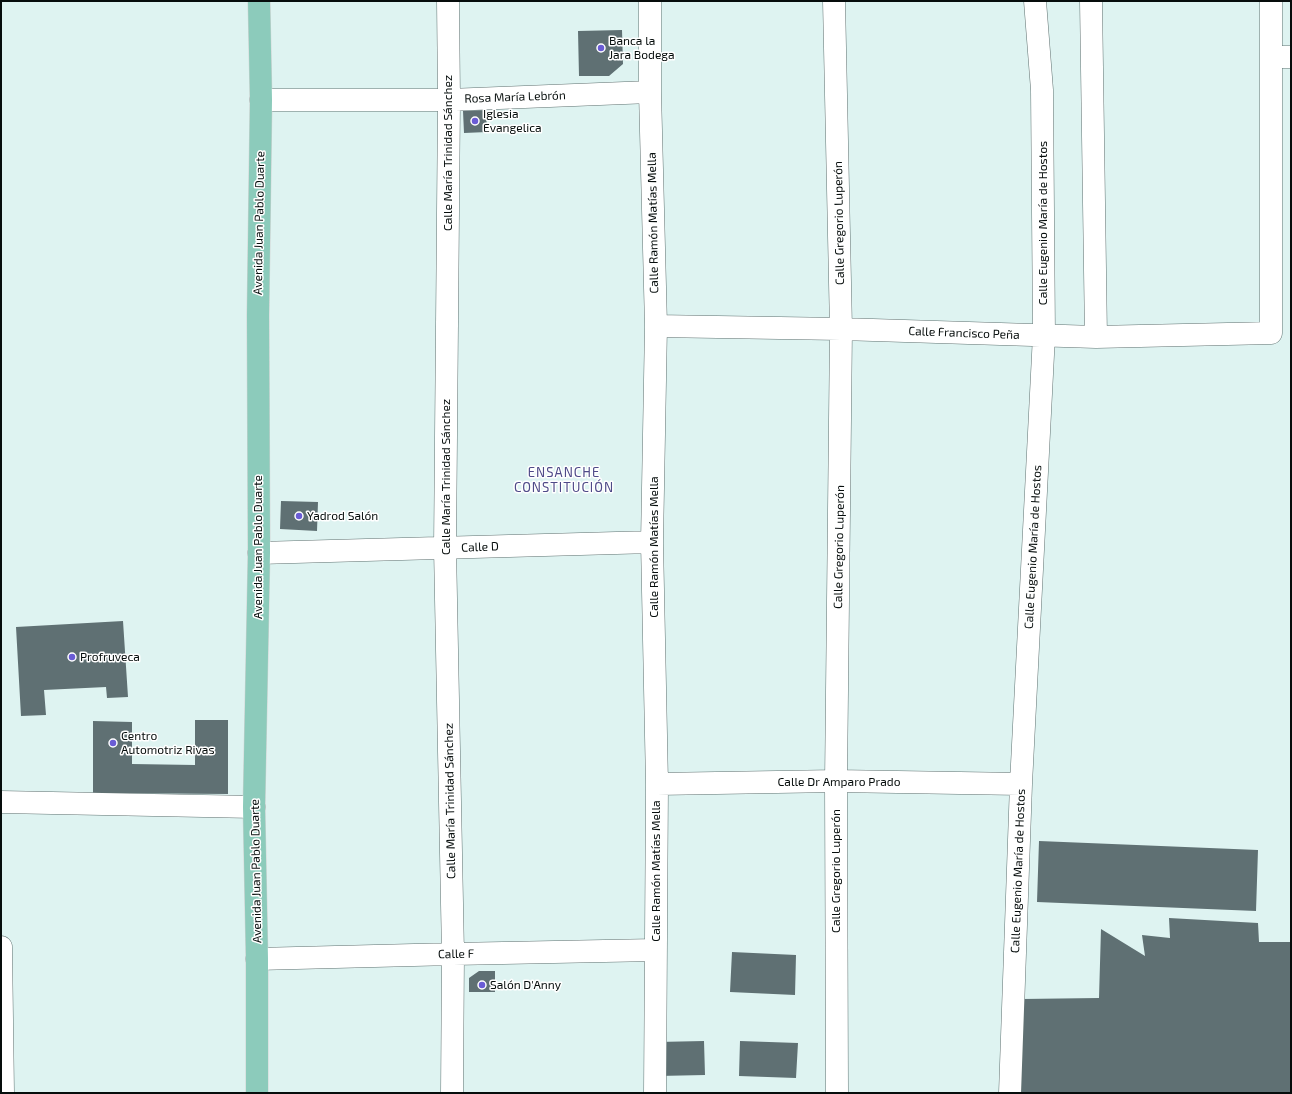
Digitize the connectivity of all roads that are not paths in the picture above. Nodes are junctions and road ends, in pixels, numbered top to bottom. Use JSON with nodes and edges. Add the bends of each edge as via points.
{"nodes":[{"id":1,"x":259,"y":1,"type":"edge"},
{"id":2,"x":448,"y":1,"type":"edge"},
{"id":3,"x":650,"y":1,"type":"edge"},
{"id":4,"x":834,"y":1,"type":"edge"},
{"id":5,"x":1035,"y":1,"type":"edge"},
{"id":6,"x":1091,"y":1,"type":"edge"},
{"id":7,"x":1271,"y":1,"type":"edge"},
{"id":8,"x":1281,"y":57,"type":"edge"},
{"id":9,"x":650,"y":92,"type":"junction"},
{"id":10,"x":261,"y":100,"type":"junction"},
{"id":11,"x":448,"y":100,"type":"junction"},
{"id":12,"x":656,"y":326,"type":"junction"},
{"id":13,"x":842,"y":329,"type":"junction"},
{"id":14,"x":1044,"y":335,"type":"junction"},
{"id":15,"x":1096,"y":337,"type":"junction"},
{"id":16,"x":652,"y":542,"type":"junction"},
{"id":17,"x":445,"y":548,"type":"junction"},
{"id":18,"x":259,"y":553,"type":"junction"},
{"id":19,"x":836,"y":781,"type":"junction"},
{"id":20,"x":657,"y":784,"type":"junction"},
{"id":21,"x":1021,"y":784,"type":"junction"},
{"id":22,"x":1,"y":802,"type":"edge"},
{"id":23,"x":254,"y":807,"type":"junction"},
{"id":24,"x":1,"y":947,"type":"edge"},
{"id":25,"x":655,"y":950,"type":"junction"},
{"id":26,"x":453,"y":954,"type":"junction"},
{"id":27,"x":257,"y":959,"type":"junction"},
{"id":28,"x":3,"y":1093,"type":"edge"},
{"id":29,"x":257,"y":1093,"type":"edge"},
{"id":30,"x":452,"y":1093,"type":"edge"},
{"id":31,"x":655,"y":1093,"type":"edge"},
{"id":32,"x":837,"y":1093,"type":"edge"},
{"id":33,"x":1010,"y":1093,"type":"edge"}],
"edges":[{"from":1,"to":10,"type":"main road","name":"Avenida Juan Pablo Duarte"},
{"from":2,"to":11,"type":"street","name":"Calle María Trinidad Sánchez"},
{"from":3,"to":9,"type":"street","name":"Calle Ramón Matías Mella"},
{"from":4,"to":13,"type":"street","name":"Calle Gregorio Luperón"},
{"from":5,"to":14,"type":"street","name":"Calle Eugenio María de Hostos","via":[[1042,90]]},
{"from":6,"to":15,"type":"street"},
{"from":7,"to":8,"type":"street"},
{"from":8,"to":15,"type":"street","name":"Calle Francisco Peña","via":[[1271,333]]},
{"from":9,"to":11,"type":"street","name":"Rosa María Lebrón"},
{"from":9,"to":12,"type":"street","name":"Calle Ramón Matías Mella"},
{"from":10,"to":11,"type":"street","name":"Rosa María Lebrón"},
{"from":10,"to":18,"type":"main road","name":"Avenida Juan Pablo Duarte","via":[[258,315]]},
{"from":11,"to":17,"type":"street","name":"Calle María Trinidad Sánchez"},
{"from":12,"to":13,"type":"street","name":"Calle Francisco Peña"},
{"from":12,"to":16,"type":"street","name":"Calle Ramón Matías Mella"},
{"from":13,"to":14,"type":"street","name":"Calle Francisco Peña"},
{"from":13,"to":19,"type":"street","name":"Calle Gregorio Luperón"},
{"from":14,"to":15,"type":"street","name":"Calle Francisco Peña"},
{"from":14,"to":21,"type":"street","name":"Calle Eugenio María de Hostos"},
{"from":16,"to":17,"type":"street","name":"Calle D"},
{"from":16,"to":20,"type":"street","name":"Calle Ramón Matías Mella"},
{"from":17,"to":18,"type":"street","name":"Calle D"},
{"from":17,"to":26,"type":"street","name":"Calle María Trinidad Sánchez"},
{"from":18,"to":23,"type":"main road","name":"Avenida Juan Pablo Duarte"},
{"from":19,"to":20,"type":"street","name":"Calle Dr Amparo Prado"},
{"from":19,"to":21,"type":"street","name":"Calle Dr Amparo Prado"},
{"from":19,"to":32,"type":"street","name":"Calle Gregorio Luperón"},
{"from":20,"to":25,"type":"street","name":"Calle Ramón Matías Mella"},
{"from":21,"to":33,"type":"street","name":"Calle Eugenio María de Hostos"},
{"from":22,"to":23,"type":"street"},
{"from":23,"to":27,"type":"main road","name":"Avenida Juan Pablo Duarte"},
{"from":24,"to":28,"type":"street"},
{"from":25,"to":26,"type":"street","name":"Calle F"},
{"from":25,"to":31,"type":"street","name":"Calle Ramón Matías Mella"},
{"from":26,"to":27,"type":"street","name":"Calle F"},
{"from":26,"to":30,"type":"street","name":"Calle María Trinidad Sánchez"},
{"from":27,"to":29,"type":"main road","name":"Avenida Juan Pablo Duarte"}]}
